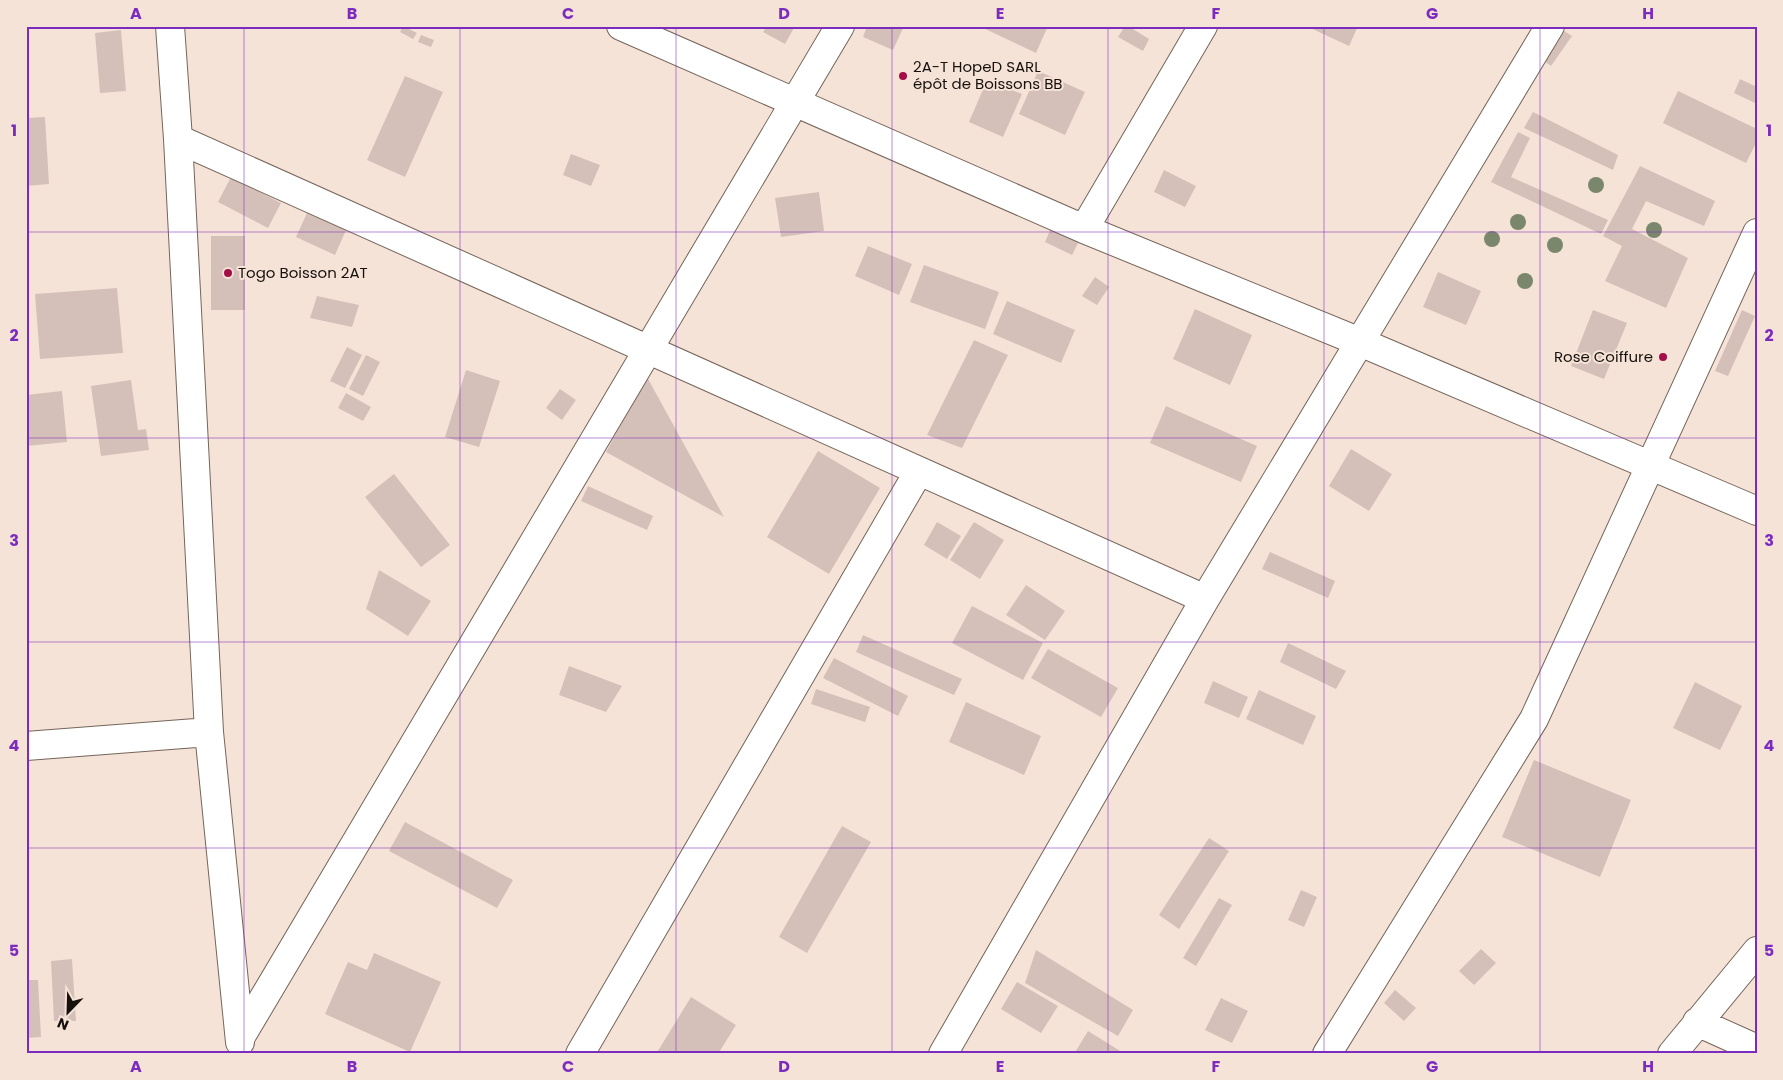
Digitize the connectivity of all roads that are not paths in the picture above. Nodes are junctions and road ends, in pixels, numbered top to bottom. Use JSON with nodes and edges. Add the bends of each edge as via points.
{"nodes":[{"id":1,"x":170,"y":26,"type":"edge"},
{"id":2,"x":622,"y":26,"type":"edge"},
{"id":3,"x":840,"y":26,"type":"edge"},
{"id":4,"x":1203,"y":26,"type":"edge"},
{"id":5,"x":1550,"y":26,"type":"edge"},
{"id":6,"x":796,"y":102,"type":"junction"},
{"id":7,"x":178,"y":140,"type":"junction"},
{"id":8,"x":1084,"y":229,"type":"junction"},
{"id":9,"x":1757,"y":232,"type":"edge"},
{"id":10,"x":1360,"y":342,"type":"junction"},
{"id":11,"x":648,"y":350,"type":"junction"},
{"id":12,"x":1650,"y":466,"type":"junction"},
{"id":13,"x":919,"y":471,"type":"junction"},
{"id":14,"x":1757,"y":511,"type":"edge"},
{"id":15,"x":1205,"y":599,"type":"junction"},
{"id":16,"x":209,"y":732,"type":"junction"},
{"id":17,"x":26,"y":746,"type":"edge"},
{"id":18,"x":1757,"y":951,"type":"edge"},
{"id":19,"x":1697,"y":1022,"type":"junction"},
{"id":20,"x":240,"y":1046,"type":"edge"},
{"id":21,"x":1757,"y":1049,"type":"edge"},
{"id":22,"x":580,"y":1054,"type":"edge"},
{"id":23,"x":943,"y":1054,"type":"edge"},
{"id":24,"x":1327,"y":1054,"type":"edge"},
{"id":25,"x":1672,"y":1054,"type":"edge"}],
"edges":[{"from":1,"to":7,"type":"street"},
{"from":2,"to":6,"type":"street"},
{"from":3,"to":6,"type":"street"},
{"from":4,"to":8,"type":"street"},
{"from":5,"to":10,"type":"street"},
{"from":6,"to":8,"type":"street"},
{"from":6,"to":11,"type":"street"},
{"from":7,"to":11,"type":"street"},
{"from":7,"to":16,"type":"street"},
{"from":8,"to":10,"type":"street"},
{"from":9,"to":12,"type":"street"},
{"from":10,"to":12,"type":"street"},
{"from":10,"to":15,"type":"street"},
{"from":11,"to":13,"type":"street"},
{"from":11,"to":20,"type":"street"},
{"from":12,"to":14,"type":"street"},
{"from":12,"to":24,"type":"street","via":[[1534,719]]},
{"from":13,"to":15,"type":"street"},
{"from":13,"to":22,"type":"street"},
{"from":15,"to":23,"type":"street"},
{"from":16,"to":17,"type":"street"},
{"from":16,"to":20,"type":"street"},
{"from":18,"to":19,"type":"street"},
{"from":19,"to":21,"type":"street"},
{"from":19,"to":25,"type":"street"}]}
